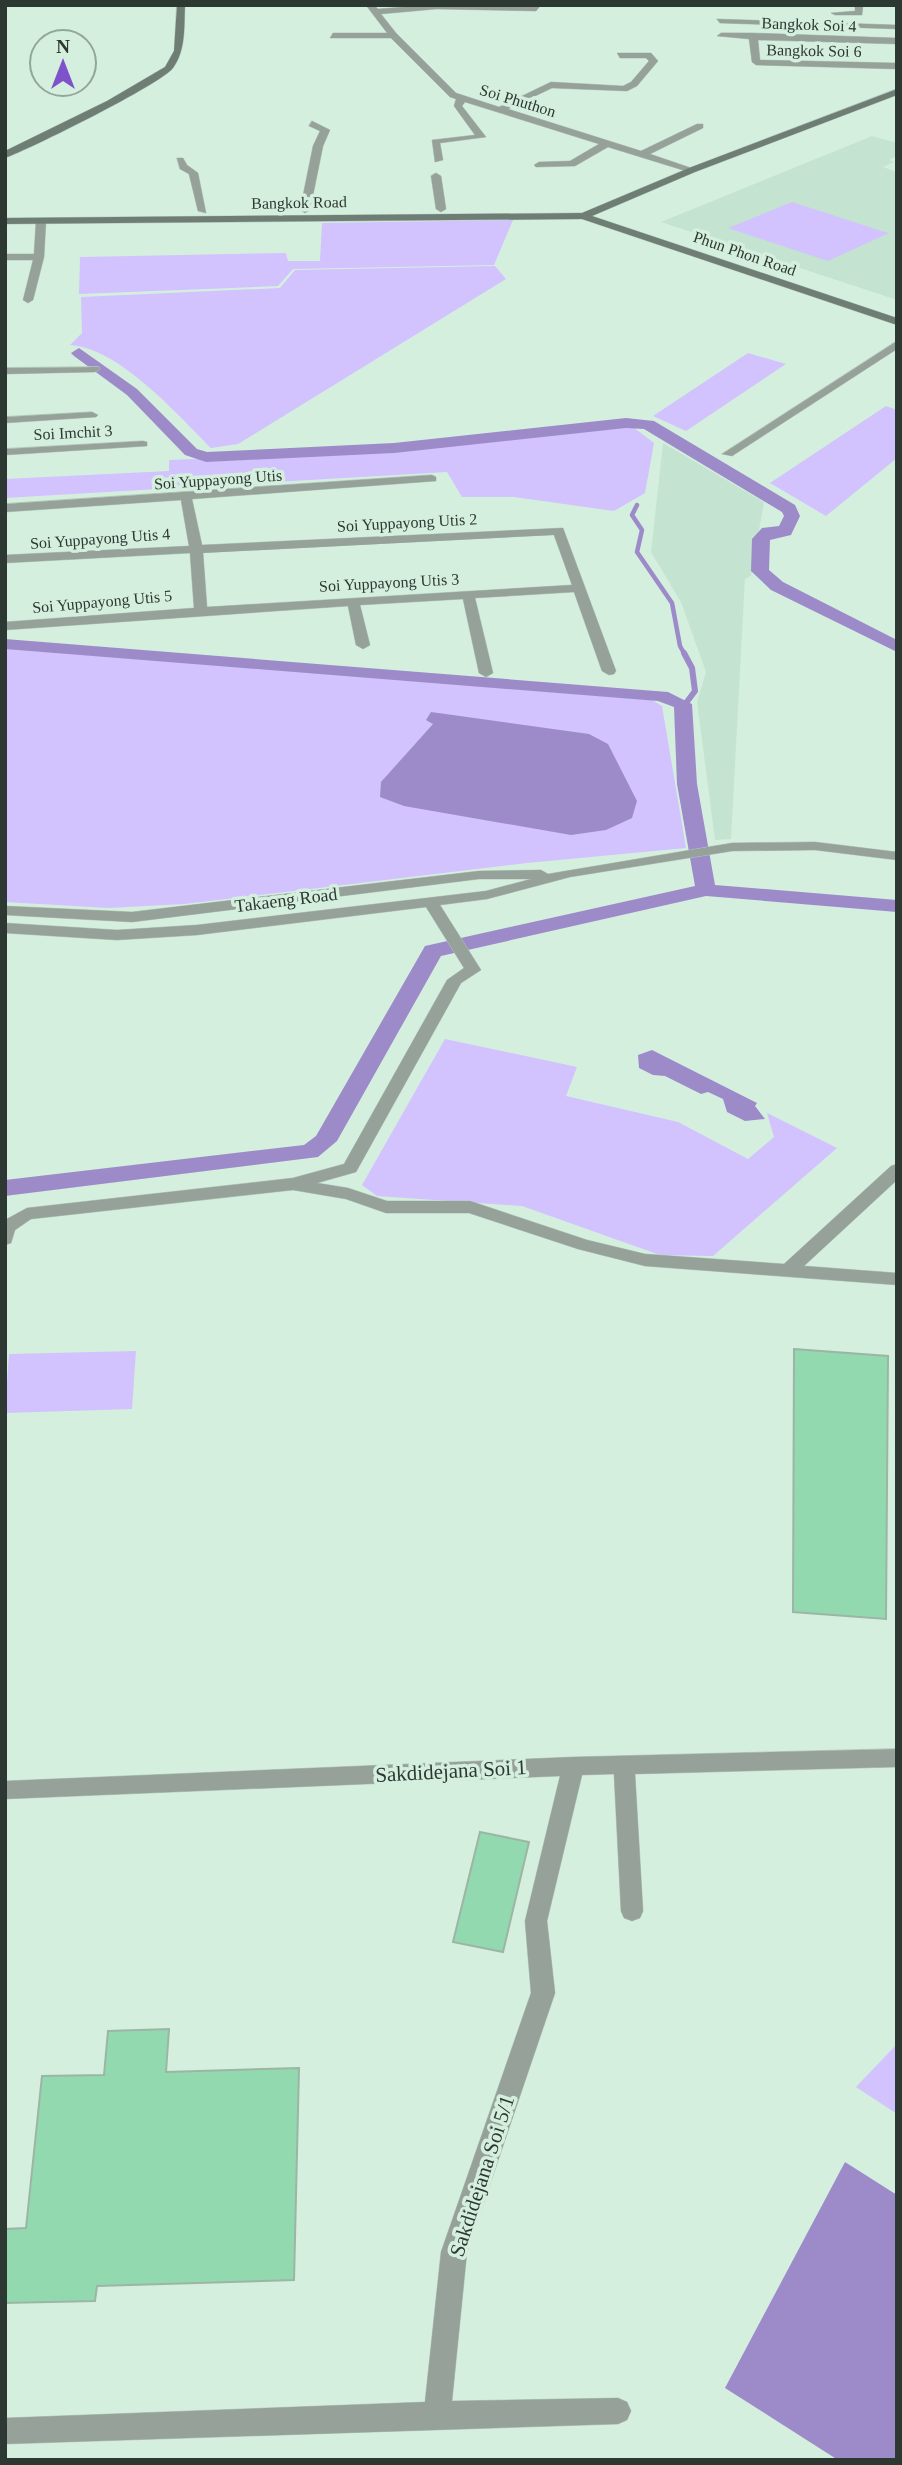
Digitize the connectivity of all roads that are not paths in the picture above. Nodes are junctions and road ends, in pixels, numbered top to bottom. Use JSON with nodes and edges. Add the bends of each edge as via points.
{"nodes":[{"id":1,"x":181,"y":5,"type":"edge"},
{"id":2,"x":537,"y":5,"type":"edge"},
{"id":3,"x":859,"y":5,"type":"edge"},
{"id":4,"x":373,"y":8,"type":"edge"},
{"id":5,"x":720,"y":9,"type":"dead end"},
{"id":6,"x":818,"y":12,"type":"dead end"},
{"id":7,"x":720,"y":21,"type":"junction"},
{"id":8,"x":897,"y":27,"type":"edge"},
{"id":9,"x":393,"y":35,"type":"junction"},
{"id":10,"x":333,"y":36,"type":"dead end"},
{"id":11,"x":753,"y":36,"type":"junction"},
{"id":12,"x":897,"y":41,"type":"edge"},
{"id":13,"x":620,"y":55,"type":"dead end"},
{"id":14,"x":896,"y":65,"type":"edge"},
{"id":15,"x":897,"y":92,"type":"edge"},
{"id":16,"x":465,"y":99,"type":"junction"},
{"id":17,"x":501,"y":109,"type":"junction"},
{"id":18,"x":312,"y":124,"type":"dead end"},
{"id":19,"x":700,"y":126,"type":"dead end"},
{"id":20,"x":607,"y":143,"type":"junction"},
{"id":21,"x":642,"y":154,"type":"junction"},
{"id":22,"x":5,"y":155,"type":"edge"},
{"id":23,"x":180,"y":160,"type":"dead end"},
{"id":24,"x":438,"y":160,"type":"dead end"},
{"id":25,"x":539,"y":165,"type":"dead end"},
{"id":26,"x":692,"y":170,"type":"junction"},
{"id":27,"x":436,"y":176,"type":"dead end"},
{"id":28,"x":441,"y":209,"type":"junction"},
{"id":29,"x":305,"y":210,"type":"junction"},
{"id":30,"x":202,"y":211,"type":"junction"},
{"id":31,"x":5,"y":213,"type":"edge"},
{"id":32,"x":587,"y":213,"type":"junction"},
{"id":33,"x":5,"y":221,"type":"edge"},
{"id":34,"x":41,"y":221,"type":"junction"},
{"id":35,"x":5,"y":257,"type":"edge"},
{"id":36,"x":40,"y":257,"type":"junction"},
{"id":37,"x":28,"y":300,"type":"dead end"},
{"id":38,"x":897,"y":310,"type":"edge"},
{"id":39,"x":897,"y":322,"type":"edge"},
{"id":40,"x":897,"y":345,"type":"edge"},
{"id":41,"x":95,"y":369,"type":"dead end"},
{"id":42,"x":5,"y":371,"type":"edge"},
{"id":43,"x":92,"y":415,"type":"dead end"},
{"id":44,"x":5,"y":420,"type":"edge"},
{"id":45,"x":143,"y":444,"type":"dead end"},
{"id":46,"x":5,"y":452,"type":"edge"},
{"id":47,"x":728,"y":454,"type":"dead end"},
{"id":48,"x":432,"y":479,"type":"dead end"},
{"id":49,"x":186,"y":497,"type":"junction"},
{"id":50,"x":5,"y":508,"type":"edge"},
{"id":51,"x":196,"y":548,"type":"junction"},
{"id":52,"x":5,"y":559,"type":"edge"},
{"id":53,"x":579,"y":588,"type":"junction"},
{"id":54,"x":468,"y":595,"type":"junction"},
{"id":55,"x":353,"y":601,"type":"junction"},
{"id":56,"x":201,"y":611,"type":"junction"},
{"id":57,"x":5,"y":626,"type":"edge"},
{"id":58,"x":363,"y":645,"type":"dead end"},
{"id":59,"x":609,"y":671,"type":"dead end"},
{"id":60,"x":486,"y":673,"type":"dead end"},
{"id":61,"x":897,"y":856,"type":"edge"},
{"id":62,"x":569,"y":873,"type":"junction"},
{"id":63,"x":431,"y":902,"type":"junction"},
{"id":64,"x":5,"y":910,"type":"edge"},
{"id":65,"x":5,"y":928,"type":"edge"},
{"id":66,"x":897,"y":1170,"type":"edge"},
{"id":67,"x":293,"y":1184,"type":"junction"},
{"id":68,"x":5,"y":1239,"type":"edge"},
{"id":69,"x":789,"y":1270,"type":"junction"},
{"id":70,"x":897,"y":1279,"type":"edge"},
{"id":71,"x":897,"y":1758,"type":"edge"},
{"id":72,"x":624,"y":1765,"type":"junction"},
{"id":73,"x":573,"y":1766,"type":"junction"},
{"id":74,"x":5,"y":1790,"type":"edge"},
{"id":75,"x":632,"y":1911,"type":"dead end"},
{"id":76,"x":618,"y":2411,"type":"dead end"},
{"id":77,"x":437,"y":2415,"type":"junction"},
{"id":78,"x":5,"y":2431,"type":"edge"}],
"edges":[{"from":1,"to":22,"type":"main road","via":[[178,51],[168,69]]},
{"from":2,"to":4,"type":"street","via":[[536,9]]},
{"from":3,"to":6,"type":"street","via":[[859,13]]},
{"from":4,"to":9,"type":"street","name":"Soi Phuthon"},
{"from":5,"to":7,"type":"street"},
{"from":7,"to":8,"type":"street"},
{"from":7,"to":11,"type":"street","name":"Bangkok Soi 4","via":[[721,36]]},
{"from":9,"to":10,"type":"street"},
{"from":9,"to":16,"type":"street","name":"Soi Phuthon","via":[[453,95]]},
{"from":11,"to":12,"type":"street","name":"Bangkok Soi 4"},
{"from":11,"to":14,"type":"street","name":"Bangkok Soi 6","via":[[756,62]]},
{"from":13,"to":17,"type":"street","via":[[648,55],[654,61],[624,89],[551,85]]},
{"from":15,"to":26,"type":"main road","name":"Bangkok Road"},
{"from":16,"to":17,"type":"street","name":"Soi Phuthon"},
{"from":16,"to":24,"type":"street","via":[[458,106],[481,137],[438,140]]},
{"from":17,"to":20,"type":"street","name":"Soi Phuthon"},
{"from":18,"to":29,"type":"street","via":[[325,130]]},
{"from":19,"to":21,"type":"street"},
{"from":20,"to":21,"type":"street","name":"Soi Phuthon"},
{"from":20,"to":25,"type":"street","via":[[572,164]]},
{"from":21,"to":26,"type":"street","name":"Soi Phuthon"},
{"from":23,"to":30,"type":"street","via":[[193,173]]},
{"from":26,"to":32,"type":"main road","name":"Bangkok Road"},
{"from":27,"to":28,"type":"street"},
{"from":28,"to":29,"type":"main road","name":"Bangkok Road"},
{"from":28,"to":32,"type":"main road","name":"Bangkok Road"},
{"from":29,"to":30,"type":"main road","name":"Bangkok Road"},
{"from":30,"to":31,"type":"main road","name":"Bangkok Road"},
{"from":32,"to":34,"type":"main road","name":"Bangkok Road"},
{"from":32,"to":38,"type":"main road","name":"Phun Phon Road","via":[[645,225]]},
{"from":32,"to":39,"type":"main road","name":"Phun Phon Road"},
{"from":33,"to":34,"type":"main road","name":"Bangkok Road"},
{"from":34,"to":36,"type":"street"},
{"from":35,"to":36,"type":"street"},
{"from":36,"to":37,"type":"street"},
{"from":40,"to":47,"type":"street"},
{"from":41,"to":42,"type":"street"},
{"from":43,"to":44,"type":"street"},
{"from":45,"to":46,"type":"street","name":"Soi Imchit 3"},
{"from":48,"to":49,"type":"street","name":"Soi Yuppayong Utis"},
{"from":49,"to":50,"type":"street","name":"Soi Yuppayong Utis"},
{"from":49,"to":51,"type":"street"},
{"from":51,"to":52,"type":"street","name":"Soi Yuppayong Utis 4"},
{"from":51,"to":53,"type":"street","name":"Soi Yuppayong Utis 2","via":[[559,531]]},
{"from":51,"to":56,"type":"street"},
{"from":53,"to":54,"type":"street","name":"Soi Yuppayong Utis 3"},
{"from":53,"to":59,"type":"street"},
{"from":54,"to":55,"type":"street","name":"Soi Yuppayong Utis 3"},
{"from":54,"to":60,"type":"street"},
{"from":55,"to":56,"type":"street","name":"Soi Yuppayong Utis 3"},
{"from":55,"to":58,"type":"street"},
{"from":56,"to":57,"type":"street","name":"Soi Yuppayong Utis 5"},
{"from":61,"to":62,"type":"street","name":"Takaeng Road","via":[[816,846],[732,848]]},
{"from":62,"to":63,"type":"street","name":"Takaeng Road","via":[[487,895]]},
{"from":62,"to":64,"type":"street","name":"Takaeng Road","via":[[478,875],[132,916]]},
{"from":63,"to":65,"type":"street","name":"Takaeng Road","via":[[117,935]]},
{"from":63,"to":67,"type":"street","via":[[473,970],[455,980],[350,1168]]},
{"from":66,"to":69,"type":"street"},
{"from":67,"to":68,"type":"street","via":[[27,1214],[7,1227]]},
{"from":67,"to":69,"type":"street","via":[[386,1207],[470,1207],[645,1260]]},
{"from":69,"to":70,"type":"street"},
{"from":71,"to":72,"type":"street","name":"Sakdidejana Soi 1"},
{"from":72,"to":73,"type":"street","name":"Sakdidejana Soi 1"},
{"from":72,"to":75,"type":"street"},
{"from":73,"to":74,"type":"street","name":"Sakdidejana Soi 1"},
{"from":73,"to":77,"type":"street","name":"Sakdidejana Soi 5/1","via":[[536,1921],[543,1993],[454,2252]]},
{"from":76,"to":77,"type":"street"},
{"from":77,"to":78,"type":"street"}]}
